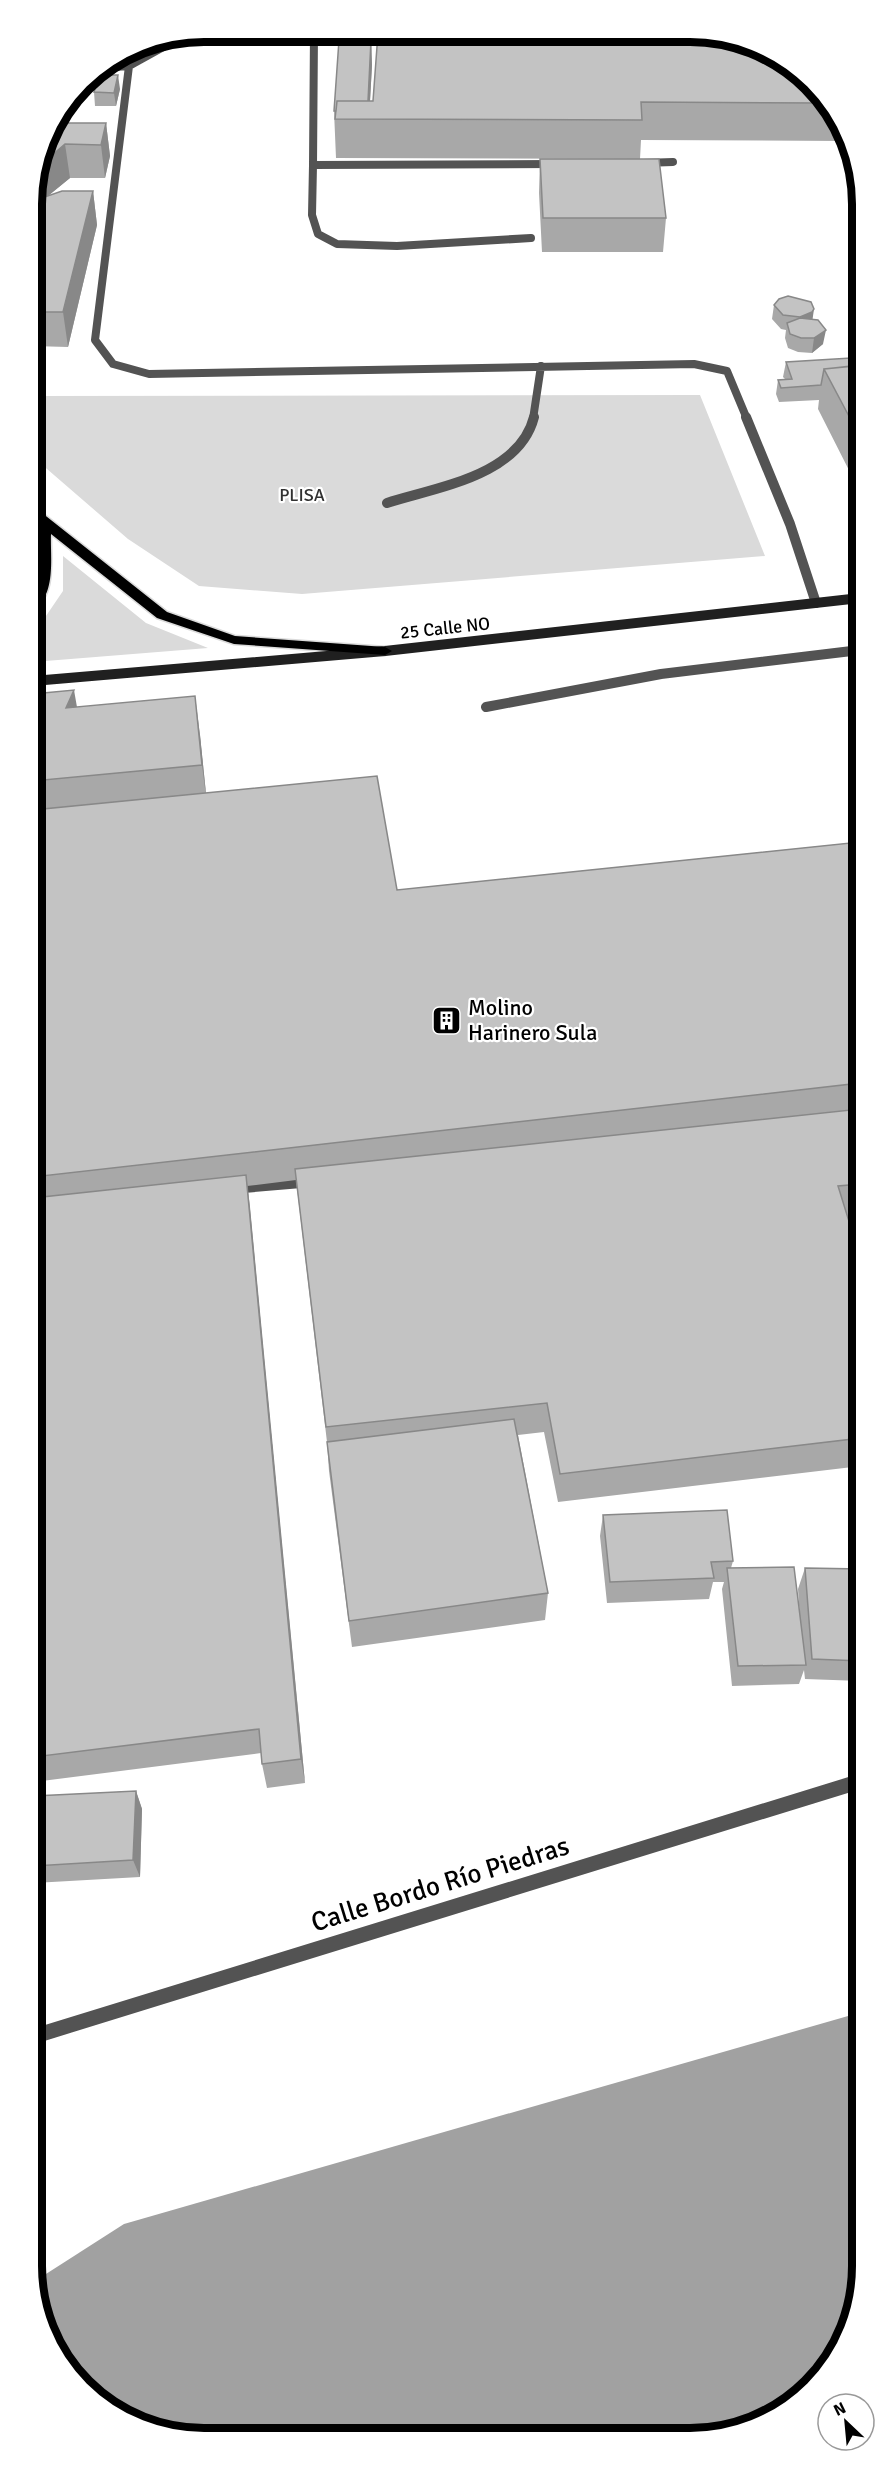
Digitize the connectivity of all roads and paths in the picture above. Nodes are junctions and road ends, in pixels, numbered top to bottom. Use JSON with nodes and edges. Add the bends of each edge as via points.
{"nodes":[{"id":1,"x":314,"y":42,"type":"edge"},
{"id":2,"x":161,"y":48,"type":"edge"},
{"id":3,"x":129,"y":66,"type":"junction"},
{"id":4,"x":118,"y":67,"type":"edge"},
{"id":5,"x":673,"y":162,"type":"dead end"},
{"id":6,"x":637,"y":163,"type":"edge"},
{"id":7,"x":566,"y":164,"type":"edge"},
{"id":8,"x":313,"y":165,"type":"junction"},
{"id":9,"x":531,"y":238,"type":"dead end"},
{"id":10,"x":541,"y":366,"type":"junction"},
{"id":11,"x":387,"y":503,"type":"dead end"},
{"id":12,"x":42,"y":521,"type":"edge"},
{"id":13,"x":45,"y":524,"type":"junction"},
{"id":14,"x":42,"y":591,"type":"edge"},
{"id":15,"x":852,"y":599,"type":"edge"},
{"id":16,"x":816,"y":603,"type":"junction"},
{"id":17,"x":385,"y":651,"type":"junction"},
{"id":18,"x":852,"y":651,"type":"edge"},
{"id":19,"x":42,"y":680,"type":"edge"},
{"id":20,"x":486,"y":707,"type":"dead end"},
{"id":21,"x":330,"y":1179,"type":"edge"},
{"id":22,"x":223,"y":1189,"type":"edge"},
{"id":23,"x":852,"y":1784,"type":"edge"},
{"id":24,"x":42,"y":2034,"type":"edge"}],
"edges":[{"from":1,"to":8,"type":"street"},
{"from":2,"to":3,"type":"street"},
{"from":3,"to":4,"type":"street"},
{"from":3,"to":10,"type":"street","via":[[95,340],[113,364],[149,374]]},
{"from":5,"to":6,"type":"street"},
{"from":7,"to":8,"type":"street"},
{"from":8,"to":9,"type":"street","via":[[312,215],[318,234],[337,244],[397,246]]},
{"from":10,"to":11,"type":"street","via":[[525,442],[492,467]]},
{"from":10,"to":16,"type":"street","via":[[693,364],[727,371],[790,524]]},
{"from":12,"to":13,"type":"highway"},
{"from":13,"to":14,"type":"highway"},
{"from":13,"to":17,"type":"highway","via":[[162,615],[234,640]]},
{"from":15,"to":16,"type":"main road","name":"25 Calle NO"},
{"from":16,"to":17,"type":"main road","name":"25 Calle NO"},
{"from":17,"to":19,"type":"main road","name":"25 Calle NO"},
{"from":18,"to":20,"type":"street","via":[[661,674]]},
{"from":21,"to":22,"type":"street"},
{"from":23,"to":24,"type":"street","name":"Calle Bordo Río Piedras"}]}
